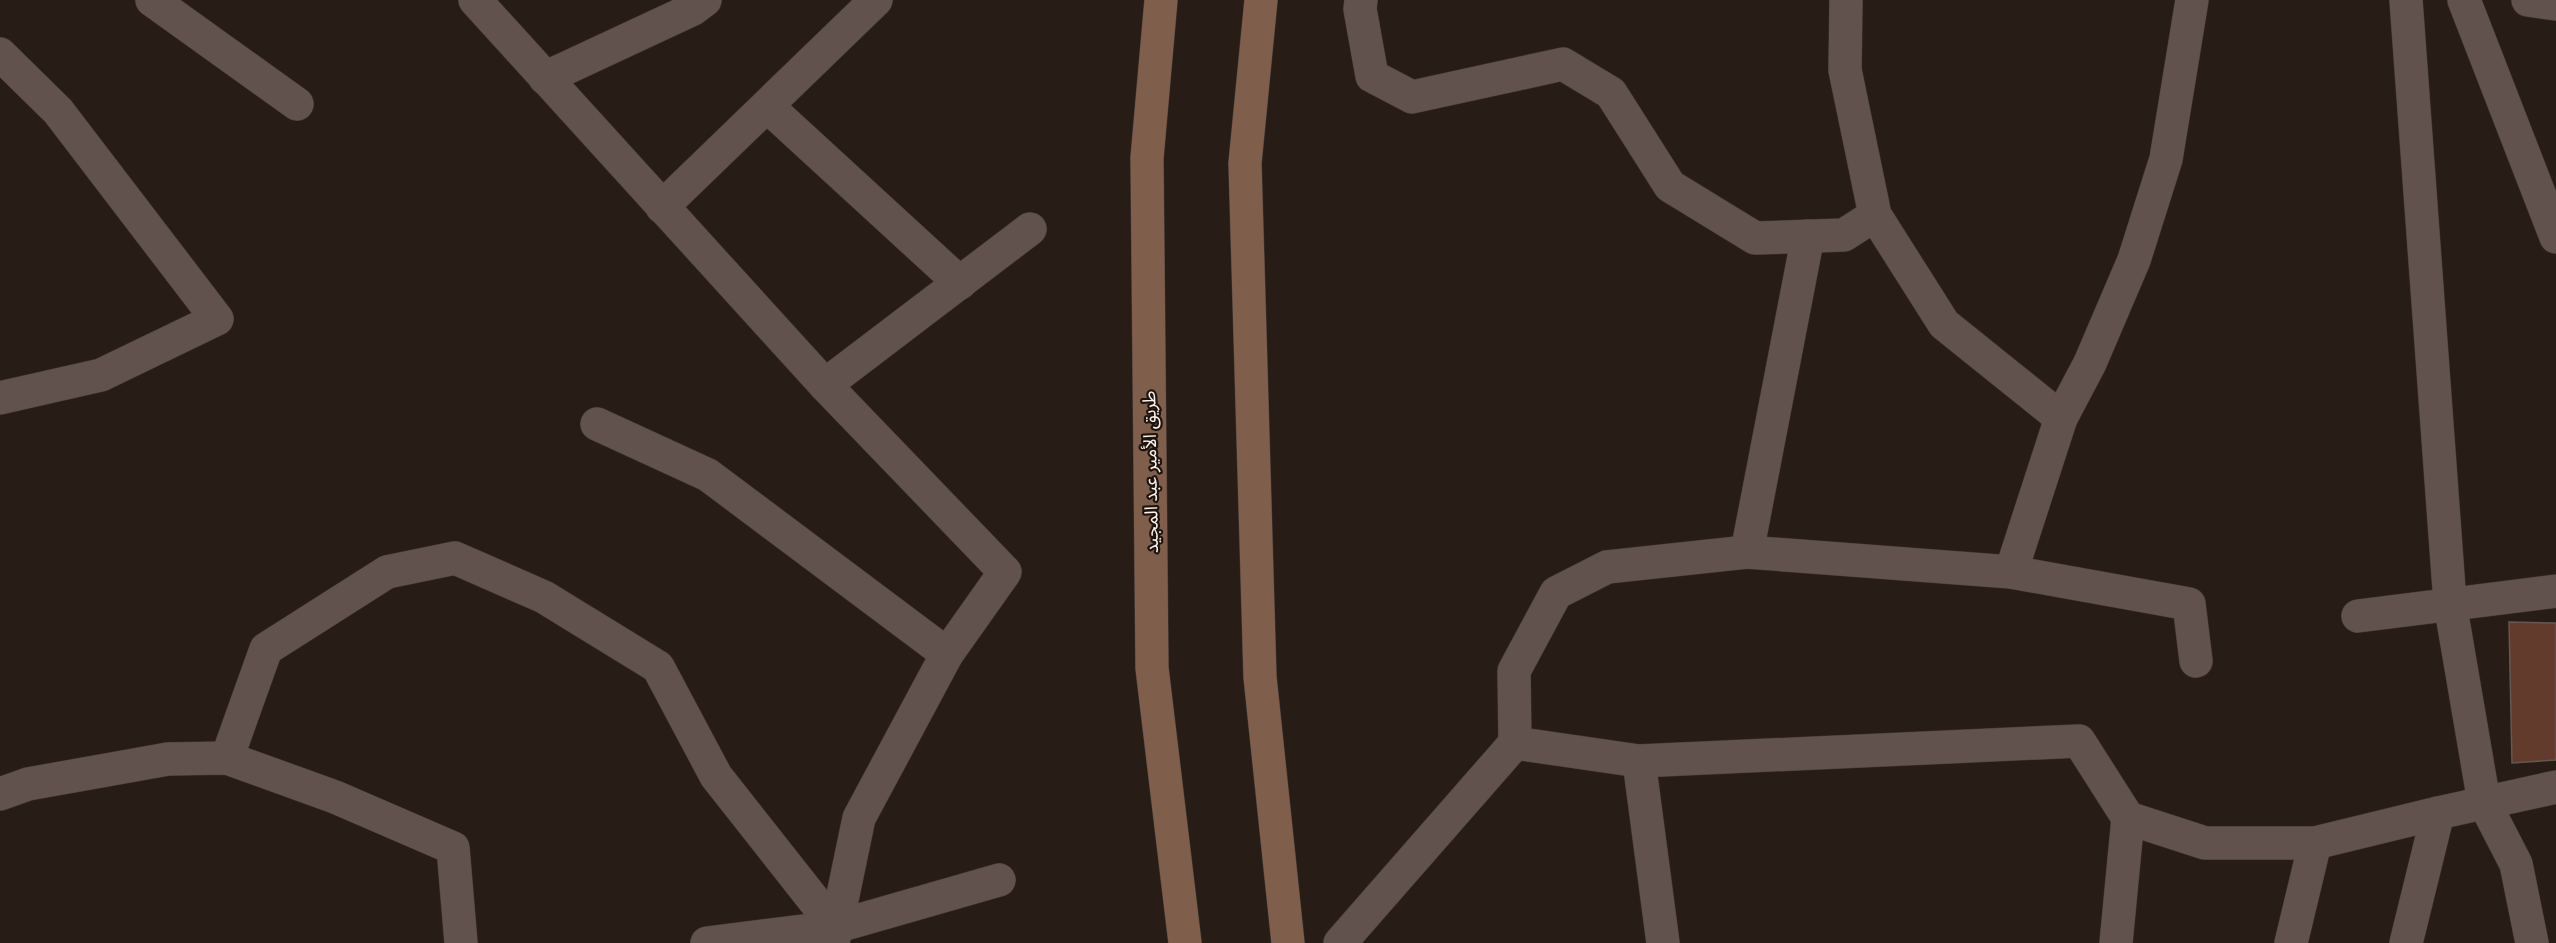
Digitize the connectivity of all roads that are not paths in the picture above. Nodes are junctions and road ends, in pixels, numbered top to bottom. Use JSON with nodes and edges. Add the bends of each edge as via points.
{"nodes":[{"id":1,"x":152,"y":0,"type":"edge"},
{"id":2,"x":475,"y":0,"type":"edge"},
{"id":3,"x":876,"y":0,"type":"edge"},
{"id":4,"x":1161,"y":0,"type":"edge"},
{"id":5,"x":1261,"y":0,"type":"edge"},
{"id":6,"x":1361,"y":0,"type":"edge"},
{"id":7,"x":1846,"y":0,"type":"edge"},
{"id":8,"x":2192,"y":0,"type":"edge"},
{"id":9,"x":2406,"y":0,"type":"edge"},
{"id":10,"x":2464,"y":0,"type":"edge"},
{"id":11,"x":2528,"y":0,"type":"edge"},
{"id":12,"x":695,"y":3,"type":"edge"},
{"id":13,"x":2556,"y":4,"type":"edge"},
{"id":14,"x":0,"y":54,"type":"edge"},
{"id":15,"x":545,"y":78,"type":"junction"},
{"id":16,"x":297,"y":104,"type":"dead end"},
{"id":17,"x":767,"y":106,"type":"junction"},
{"id":18,"x":662,"y":207,"type":"junction"},
{"id":19,"x":1875,"y":215,"type":"junction"},
{"id":20,"x":1030,"y":230,"type":"dead end"},
{"id":21,"x":1808,"y":236,"type":"junction"},
{"id":22,"x":2556,"y":237,"type":"edge"},
{"id":23,"x":960,"y":283,"type":"junction"},
{"id":24,"x":825,"y":385,"type":"junction"},
{"id":25,"x":0,"y":398,"type":"edge"},
{"id":26,"x":2061,"y":418,"type":"junction"},
{"id":27,"x":597,"y":424,"type":"dead end"},
{"id":28,"x":1747,"y":552,"type":"junction"},
{"id":29,"x":2011,"y":572,"type":"junction"},
{"id":30,"x":2556,"y":591,"type":"edge"},
{"id":31,"x":2450,"y":603,"type":"junction"},
{"id":32,"x":2358,"y":616,"type":"dead end"},
{"id":33,"x":946,"y":654,"type":"junction"},
{"id":34,"x":2196,"y":661,"type":"dead end"},
{"id":35,"x":1515,"y":743,"type":"junction"},
{"id":36,"x":227,"y":758,"type":"junction"},
{"id":37,"x":1639,"y":761,"type":"junction"},
{"id":38,"x":2556,"y":787,"type":"edge"},
{"id":39,"x":0,"y":794,"type":"edge"},
{"id":40,"x":2484,"y":802,"type":"junction"},
{"id":41,"x":2438,"y":813,"type":"junction"},
{"id":42,"x":2128,"y":818,"type":"junction"},
{"id":43,"x":2315,"y":843,"type":"junction"},
{"id":44,"x":999,"y":880,"type":"dead end"},
{"id":45,"x":834,"y":935,"type":"edge"},
{"id":46,"x":461,"y":943,"type":"edge"},
{"id":47,"x":707,"y":943,"type":"edge"},
{"id":48,"x":1185,"y":943,"type":"edge"},
{"id":49,"x":1288,"y":943,"type":"edge"},
{"id":50,"x":1340,"y":943,"type":"edge"},
{"id":51,"x":1663,"y":943,"type":"edge"},
{"id":52,"x":2116,"y":943,"type":"edge"},
{"id":53,"x":2291,"y":943,"type":"edge"},
{"id":54,"x":2406,"y":943,"type":"edge"},
{"id":55,"x":2532,"y":943,"type":"edge"}],
"edges":[{"from":1,"to":16,"type":"street"},
{"from":2,"to":15,"type":"street"},
{"from":3,"to":17,"type":"street"},
{"from":4,"to":48,"type":"main road","name":"طريق الأمير عبد المجيد","via":[[1147,158],[1152,668]]},
{"from":5,"to":49,"type":"main road","via":[[1245,164],[1260,677]]},
{"from":6,"to":21,"type":"street","via":[[1372,76],[1412,97],[1563,64],[1611,93],[1670,186],[1755,238]]},
{"from":7,"to":19,"type":"street","via":[[1845,70]]},
{"from":8,"to":26,"type":"street","via":[[2166,159],[2134,260],[2090,363]]},
{"from":9,"to":31,"type":"street"},
{"from":10,"to":22,"type":"street"},
{"from":11,"to":13,"type":"street"},
{"from":12,"to":15,"type":"street"},
{"from":14,"to":25,"type":"street","via":[[58,111],[217,319],[101,375]]},
{"from":15,"to":18,"type":"street"},
{"from":17,"to":18,"type":"street"},
{"from":17,"to":23,"type":"street"},
{"from":18,"to":24,"type":"street"},
{"from":19,"to":21,"type":"street","via":[[1844,235]]},
{"from":19,"to":26,"type":"street","via":[[1944,324]]},
{"from":20,"to":23,"type":"street"},
{"from":21,"to":28,"type":"street"},
{"from":23,"to":24,"type":"street"},
{"from":24,"to":33,"type":"street","via":[[1005,572]]},
{"from":26,"to":29,"type":"street"},
{"from":27,"to":33,"type":"street","via":[[708,475]]},
{"from":28,"to":29,"type":"street"},
{"from":28,"to":35,"type":"street","via":[[1607,567],[1556,593],[1514,671]]},
{"from":29,"to":34,"type":"street","via":[[2189,604]]},
{"from":30,"to":31,"type":"street"},
{"from":31,"to":32,"type":"street"},
{"from":31,"to":40,"type":"street"},
{"from":33,"to":45,"type":"street","via":[[859,818]]},
{"from":35,"to":37,"type":"street"},
{"from":35,"to":50,"type":"street"},
{"from":36,"to":39,"type":"street","via":[[168,759],[28,784]]},
{"from":36,"to":45,"type":"street","via":[[266,649],[387,572],[455,558],[544,597],[658,667],[716,777]]},
{"from":36,"to":46,"type":"street","via":[[335,797],[453,848]]},
{"from":37,"to":42,"type":"street","via":[[2079,741]]},
{"from":37,"to":51,"type":"street"},
{"from":38,"to":40,"type":"street"},
{"from":40,"to":41,"type":"street"},
{"from":40,"to":55,"type":"street","via":[[2516,864]]},
{"from":41,"to":43,"type":"street"},
{"from":41,"to":54,"type":"street"},
{"from":42,"to":43,"type":"street","via":[[2205,843]]},
{"from":42,"to":52,"type":"street"},
{"from":43,"to":53,"type":"street"},
{"from":44,"to":45,"type":"street"},
{"from":45,"to":47,"type":"street"}]}
